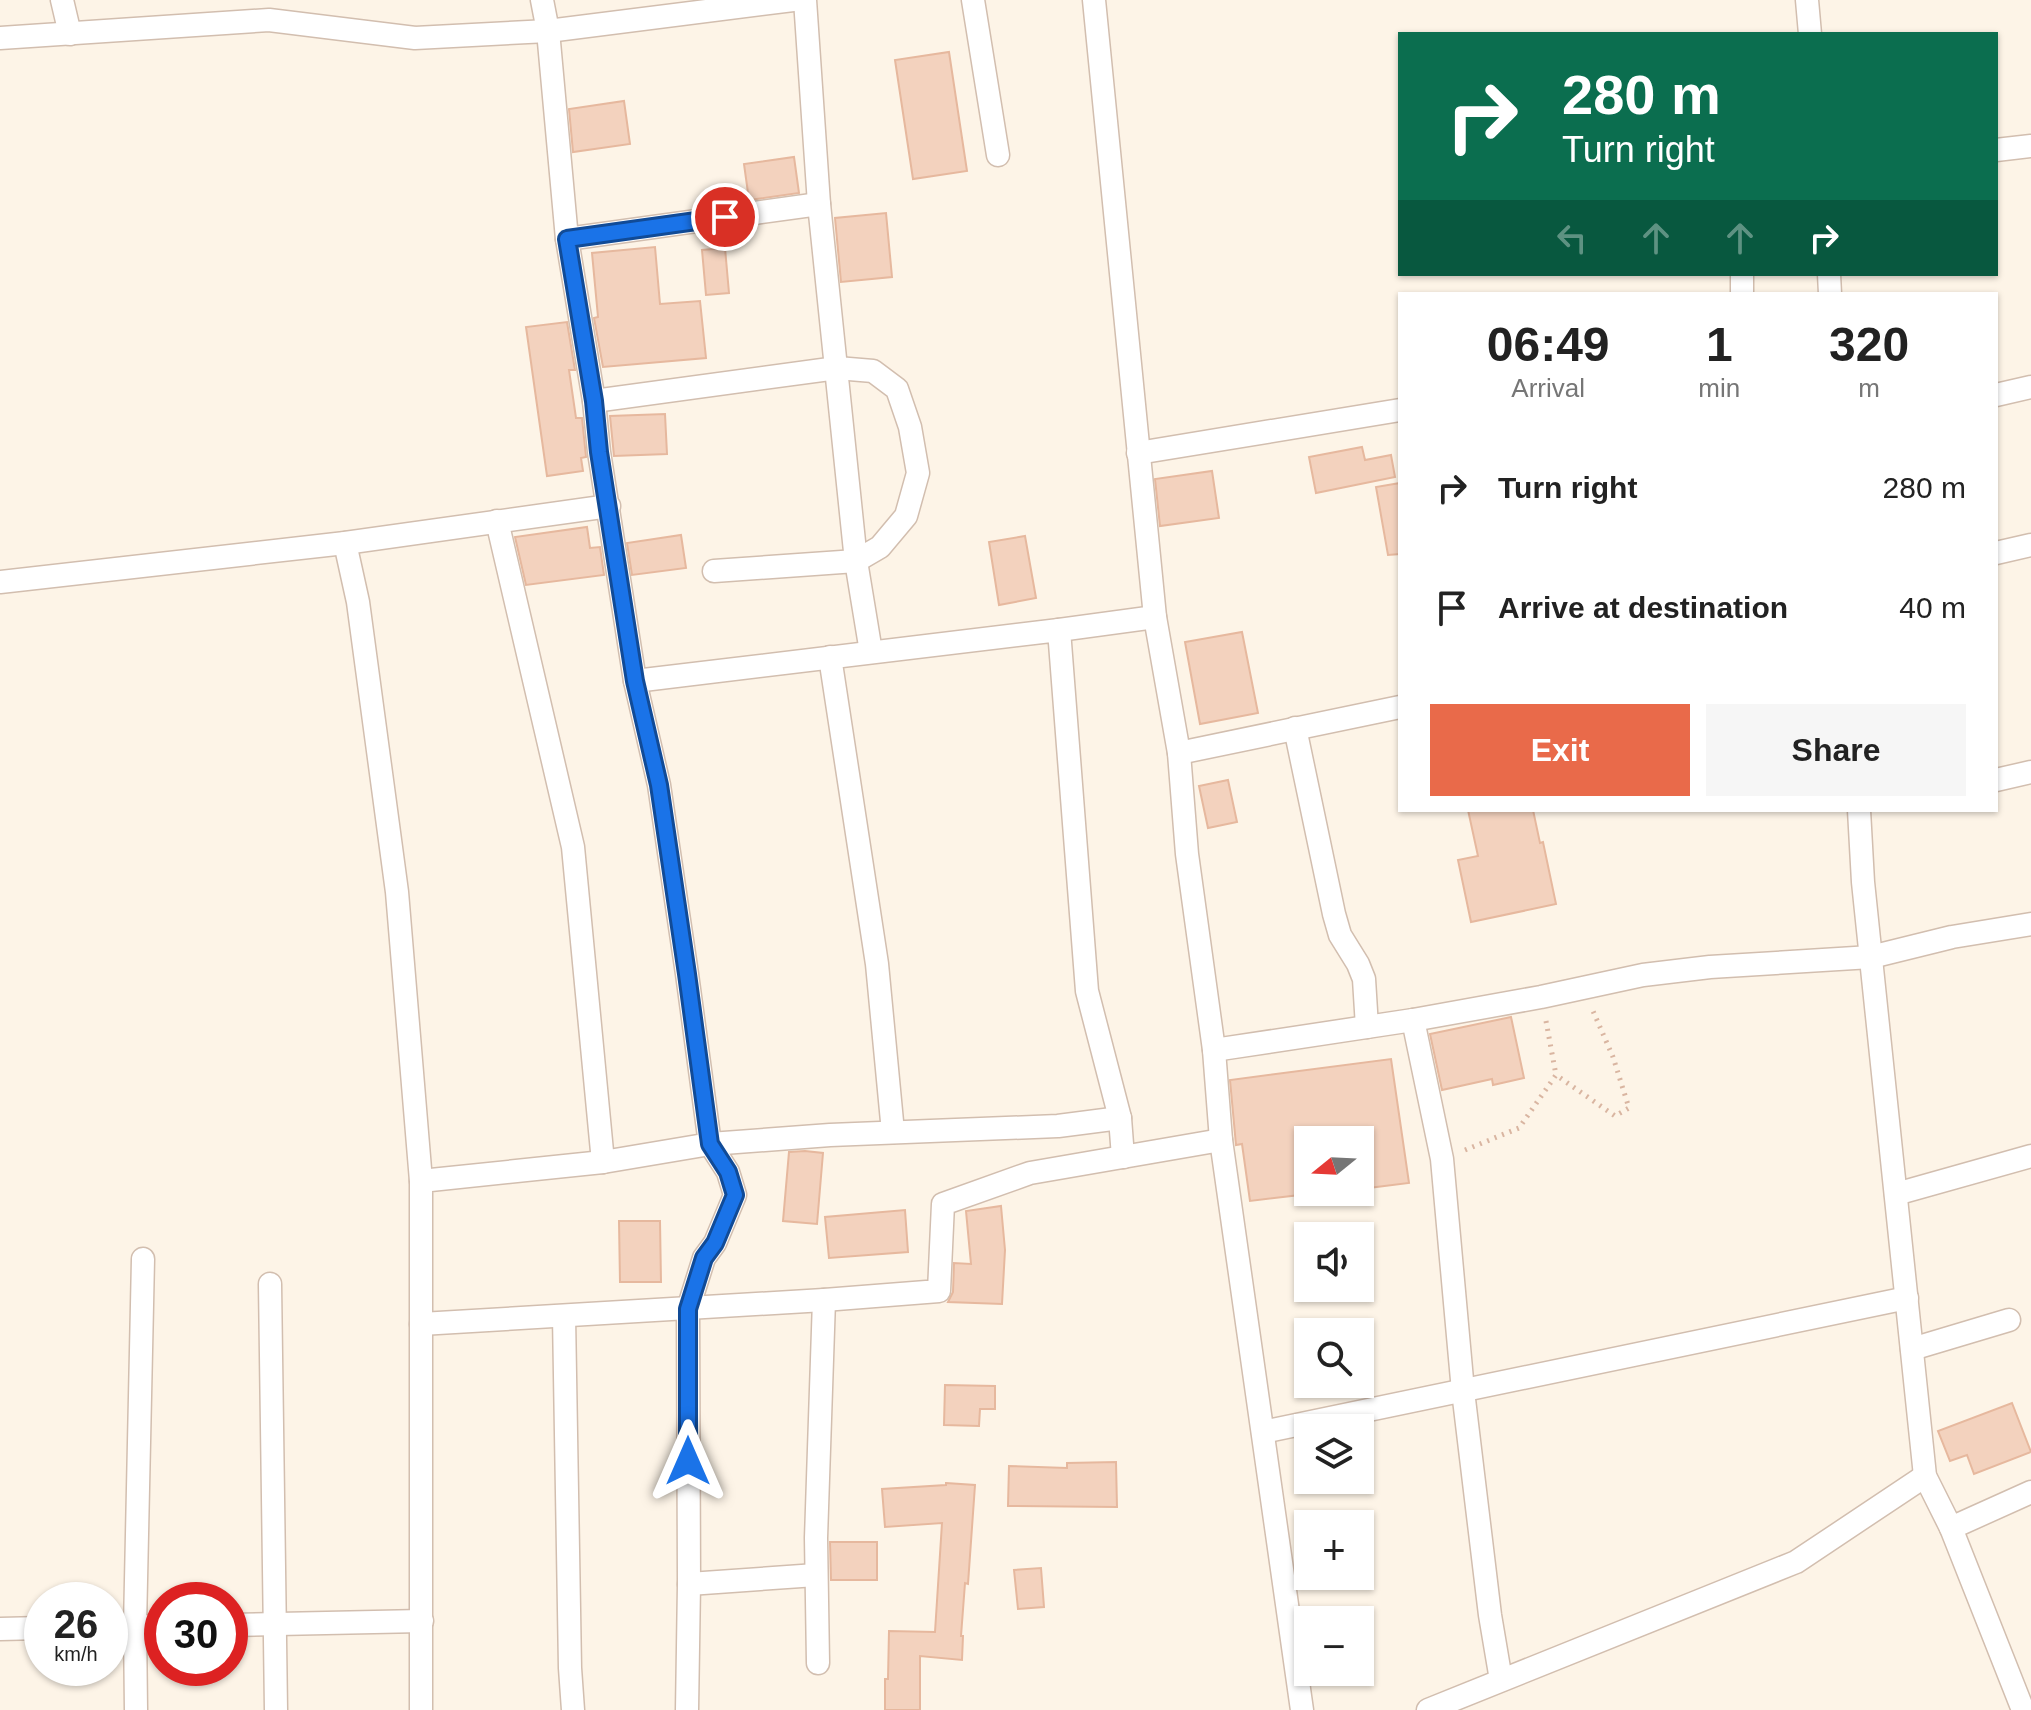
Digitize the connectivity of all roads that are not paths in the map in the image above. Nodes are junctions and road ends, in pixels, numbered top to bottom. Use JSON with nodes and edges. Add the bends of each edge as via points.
{"nodes":[{"id":1,"x":62,"y":0,"type":"edge"},
{"id":2,"x":542,"y":0,"type":"edge"},
{"id":3,"x":793,"y":0,"type":"edge"},
{"id":4,"x":805,"y":0,"type":"edge"},
{"id":5,"x":973,"y":0,"type":"edge"},
{"id":6,"x":1094,"y":0,"type":"edge"},
{"id":7,"x":1807,"y":0,"type":"edge"},
{"id":8,"x":267,"y":10,"type":"edge"},
{"id":9,"x":548,"y":31,"type":"junction"},
{"id":10,"x":1810,"y":32,"type":"edge"},
{"id":11,"x":70,"y":34,"type":"junction"},
{"id":12,"x":0,"y":38,"type":"edge"},
{"id":13,"x":2031,"y":146,"type":"edge"},
{"id":14,"x":1998,"y":150,"type":"edge"},
{"id":15,"x":998,"y":155,"type":"dead end"},
{"id":16,"x":819,"y":204,"type":"junction"},
{"id":17,"x":567,"y":239,"type":"junction"},
{"id":18,"x":837,"y":368,"type":"junction"},
{"id":19,"x":2031,"y":387,"type":"edge"},
{"id":20,"x":1998,"y":395,"type":"edge"},
{"id":21,"x":594,"y":401,"type":"junction"},
{"id":22,"x":1398,"y":410,"type":"edge"},
{"id":23,"x":1138,"y":453,"type":"junction"},
{"id":24,"x":609,"y":506,"type":"junction"},
{"id":25,"x":497,"y":521,"type":"junction"},
{"id":26,"x":345,"y":543,"type":"junction"},
{"id":27,"x":2031,"y":545,"type":"edge"},
{"id":28,"x":1998,"y":553,"type":"edge"},
{"id":29,"x":856,"y":561,"type":"junction"},
{"id":30,"x":714,"y":571,"type":"dead end"},
{"id":31,"x":0,"y":582,"type":"edge"},
{"id":32,"x":1155,"y":617,"type":"junction"},
{"id":33,"x":1059,"y":630,"type":"junction"},
{"id":34,"x":871,"y":652,"type":"junction"},
{"id":35,"x":830,"y":657,"type":"junction"},
{"id":36,"x":635,"y":681,"type":"junction"},
{"id":37,"x":1398,"y":707,"type":"edge"},
{"id":38,"x":1295,"y":728,"type":"junction"},
{"id":39,"x":1179,"y":753,"type":"junction"},
{"id":40,"x":2031,"y":772,"type":"edge"},
{"id":41,"x":1998,"y":780,"type":"edge"},
{"id":42,"x":1863,"y":812,"type":"edge"},
{"id":43,"x":2031,"y":924,"type":"edge"},
{"id":44,"x":1871,"y":957,"type":"junction"},
{"id":45,"x":1413,"y":1020,"type":"junction"},
{"id":46,"x":1367,"y":1027,"type":"junction"},
{"id":47,"x":1214,"y":1050,"type":"junction"},
{"id":48,"x":1120,"y":1118,"type":"junction"},
{"id":49,"x":893,"y":1132,"type":"junction"},
{"id":50,"x":1221,"y":1140,"type":"junction"},
{"id":51,"x":710,"y":1144,"type":"junction"},
{"id":52,"x":2031,"y":1156,"type":"edge"},
{"id":53,"x":1123,"y":1157,"type":"junction"},
{"id":54,"x":603,"y":1162,"type":"junction"},
{"id":55,"x":421,"y":1181,"type":"junction"},
{"id":56,"x":1896,"y":1194,"type":"junction"},
{"id":57,"x":143,"y":1259,"type":"dead end"},
{"id":58,"x":270,"y":1284,"type":"dead end"},
{"id":59,"x":1907,"y":1298,"type":"junction"},
{"id":60,"x":824,"y":1300,"type":"junction"},
{"id":61,"x":688,"y":1309,"type":"junction"},
{"id":62,"x":564,"y":1316,"type":"junction"},
{"id":63,"x":2009,"y":1320,"type":"dead end"},
{"id":64,"x":421,"y":1324,"type":"junction"},
{"id":65,"x":1912,"y":1349,"type":"junction"},
{"id":66,"x":1463,"y":1391,"type":"junction"},
{"id":67,"x":1263,"y":1432,"type":"junction"},
{"id":68,"x":1925,"y":1476,"type":"junction"},
{"id":69,"x":2031,"y":1492,"type":"edge"},
{"id":70,"x":1951,"y":1528,"type":"junction"},
{"id":71,"x":816,"y":1575,"type":"junction"},
{"id":72,"x":689,"y":1584,"type":"junction"},
{"id":73,"x":422,"y":1621,"type":"junction"},
{"id":74,"x":274,"y":1624,"type":"junction"},
{"id":75,"x":248,"y":1625,"type":"edge"},
{"id":76,"x":128,"y":1626,"type":"edge"},
{"id":77,"x":135,"y":1626,"type":"junction"},
{"id":78,"x":144,"y":1626,"type":"edge"},
{"id":79,"x":24,"y":1628,"type":"edge"},
{"id":80,"x":0,"y":1629,"type":"edge"},
{"id":81,"x":818,"y":1663,"type":"dead end"},
{"id":82,"x":1501,"y":1680,"type":"junction"},
{"id":83,"x":136,"y":1710,"type":"edge"},
{"id":84,"x":276,"y":1710,"type":"edge"},
{"id":85,"x":421,"y":1710,"type":"edge"},
{"id":86,"x":573,"y":1710,"type":"edge"},
{"id":87,"x":687,"y":1710,"type":"edge"},
{"id":88,"x":1302,"y":1710,"type":"edge"},
{"id":89,"x":1428,"y":1710,"type":"edge"},
{"id":90,"x":2023,"y":1710,"type":"edge"}],
"edges":[{"from":1,"to":11,"type":"street"},
{"from":2,"to":9,"type":"street"},
{"from":3,"to":9,"type":"street"},
{"from":4,"to":16,"type":"street"},
{"from":5,"to":15,"type":"street"},
{"from":6,"to":23,"type":"street"},
{"from":7,"to":10,"type":"street"},
{"from":8,"to":9,"type":"street","via":[[415,38]]},
{"from":8,"to":11,"type":"street"},
{"from":9,"to":17,"type":"street"},
{"from":11,"to":12,"type":"street"},
{"from":13,"to":14,"type":"street"},
{"from":16,"to":17,"type":"street"},
{"from":16,"to":18,"type":"street"},
{"from":17,"to":21,"type":"street"},
{"from":18,"to":21,"type":"street"},
{"from":18,"to":29,"type":"street"},
{"from":18,"to":29,"type":"street","via":[[873,371],[897,389],[918,473],[906,516],[880,547]]},
{"from":19,"to":20,"type":"street"},
{"from":21,"to":24,"type":"street"},
{"from":22,"to":23,"type":"street"},
{"from":23,"to":32,"type":"street"},
{"from":24,"to":25,"type":"street"},
{"from":24,"to":36,"type":"street"},
{"from":25,"to":26,"type":"street"},
{"from":25,"to":54,"type":"street","via":[[573,847]]},
{"from":26,"to":31,"type":"street"},
{"from":26,"to":55,"type":"street","via":[[358,602],[397,892]]},
{"from":27,"to":28,"type":"street"},
{"from":29,"to":30,"type":"street"},
{"from":29,"to":34,"type":"street"},
{"from":32,"to":33,"type":"street"},
{"from":32,"to":39,"type":"street"},
{"from":33,"to":34,"type":"street"},
{"from":33,"to":48,"type":"street","via":[[1087,991]]},
{"from":34,"to":35,"type":"street"},
{"from":35,"to":36,"type":"street"},
{"from":35,"to":49,"type":"street","via":[[877,964]]},
{"from":36,"to":51,"type":"street","via":[[659,785]]},
{"from":37,"to":38,"type":"street"},
{"from":38,"to":39,"type":"street"},
{"from":38,"to":46,"type":"street","via":[[1334,914],[1364,979]]},
{"from":39,"to":47,"type":"street"},
{"from":40,"to":41,"type":"street"},
{"from":42,"to":44,"type":"street"},
{"from":43,"to":44,"type":"street"},
{"from":44,"to":45,"type":"street","via":[[1643,975]]},
{"from":44,"to":56,"type":"street"},
{"from":45,"to":46,"type":"street"},
{"from":45,"to":66,"type":"street","via":[[1442,1159]]},
{"from":46,"to":47,"type":"street"},
{"from":47,"to":50,"type":"street"},
{"from":48,"to":49,"type":"street","via":[[1058,1126]]},
{"from":48,"to":53,"type":"street"},
{"from":49,"to":51,"type":"street"},
{"from":50,"to":53,"type":"street"},
{"from":50,"to":67,"type":"street"},
{"from":51,"to":54,"type":"street"},
{"from":51,"to":61,"type":"street","via":[[735,1195],[704,1258]]},
{"from":52,"to":56,"type":"street"},
{"from":53,"to":60,"type":"street","via":[[1030,1173],[943,1204],[939,1291]]},
{"from":54,"to":55,"type":"street"},
{"from":55,"to":64,"type":"street"},
{"from":56,"to":59,"type":"street"},
{"from":57,"to":77,"type":"street"},
{"from":58,"to":74,"type":"street"},
{"from":59,"to":65,"type":"street"},
{"from":59,"to":66,"type":"street"},
{"from":60,"to":61,"type":"street"},
{"from":60,"to":71,"type":"street"},
{"from":61,"to":62,"type":"street"},
{"from":61,"to":72,"type":"street"},
{"from":62,"to":64,"type":"street"},
{"from":62,"to":86,"type":"street"},
{"from":63,"to":65,"type":"street"},
{"from":64,"to":73,"type":"street"},
{"from":65,"to":68,"type":"street"},
{"from":66,"to":67,"type":"street"},
{"from":66,"to":82,"type":"street"},
{"from":67,"to":88,"type":"street"},
{"from":68,"to":70,"type":"street"},
{"from":68,"to":82,"type":"street","via":[[1796,1562]]},
{"from":69,"to":70,"type":"street"},
{"from":70,"to":90,"type":"street"},
{"from":71,"to":72,"type":"street"},
{"from":71,"to":81,"type":"street"},
{"from":72,"to":87,"type":"street"},
{"from":73,"to":74,"type":"street"},
{"from":73,"to":85,"type":"street"},
{"from":74,"to":75,"type":"street"},
{"from":74,"to":84,"type":"street"},
{"from":76,"to":77,"type":"street"},
{"from":77,"to":78,"type":"street"},
{"from":77,"to":83,"type":"street"},
{"from":79,"to":80,"type":"street"},
{"from":82,"to":89,"type":"street"}]}
